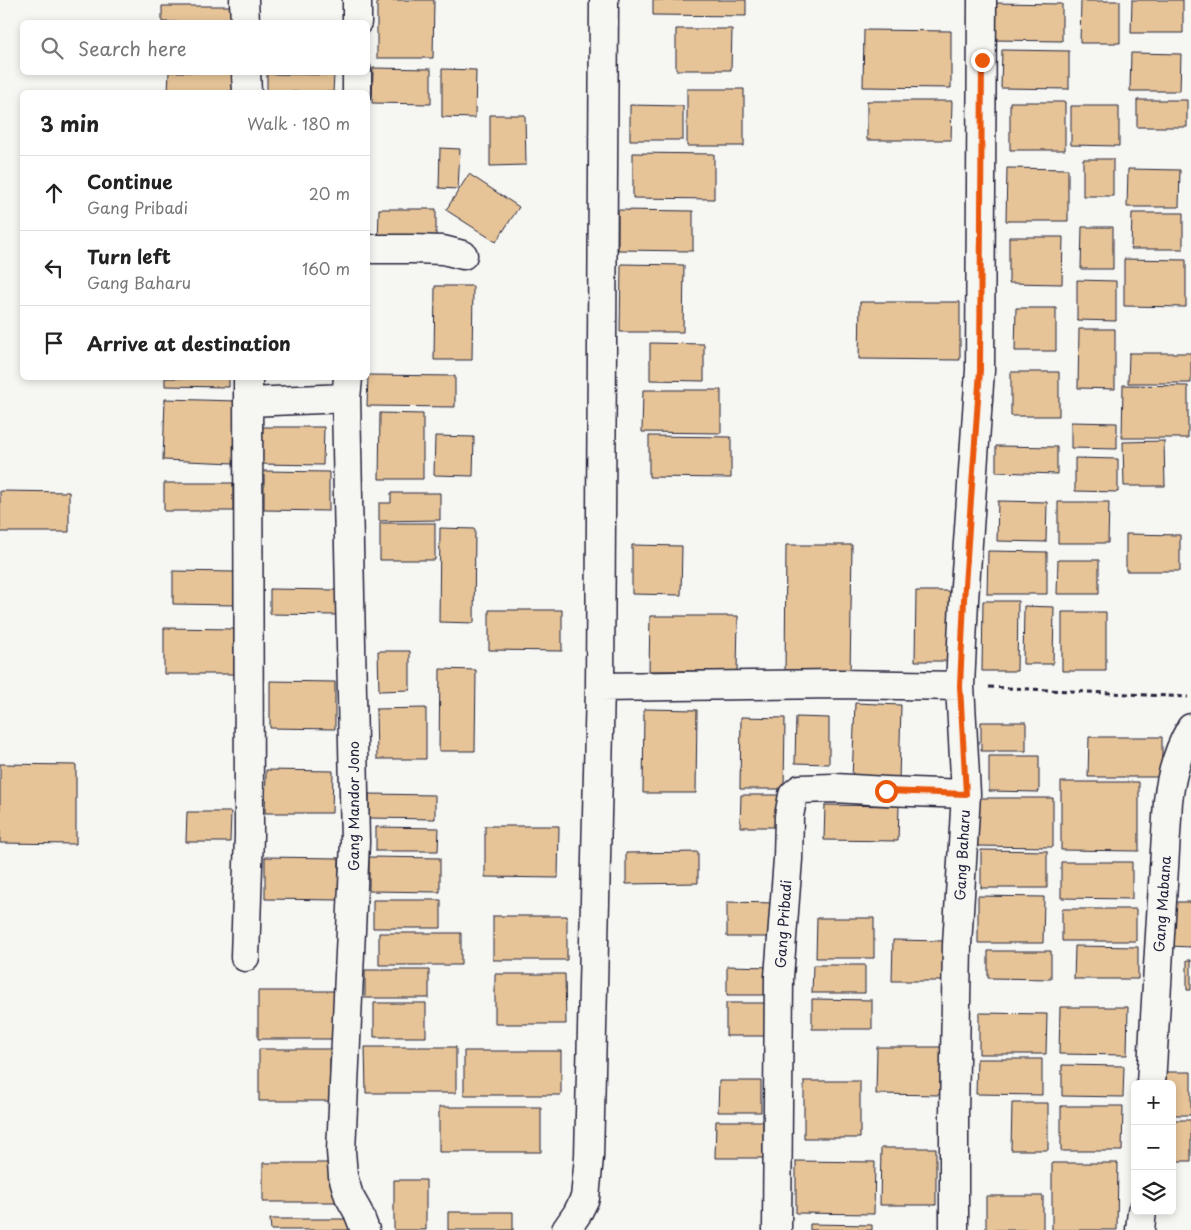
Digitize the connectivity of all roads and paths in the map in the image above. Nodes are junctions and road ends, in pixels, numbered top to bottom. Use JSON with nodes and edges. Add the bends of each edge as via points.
{"nodes":[{"id":1,"x":244,"y":0,"type":"edge"},
{"id":2,"x":357,"y":0,"type":"edge"},
{"id":3,"x":604,"y":0,"type":"edge"},
{"id":4,"x":982,"y":0,"type":"edge"},
{"id":5,"x":245,"y":20,"type":"edge"},
{"id":6,"x":357,"y":20,"type":"edge"},
{"id":7,"x":246,"y":75,"type":"edge"},
{"id":8,"x":357,"y":75,"type":"edge"},
{"id":9,"x":246,"y":90,"type":"edge"},
{"id":10,"x":357,"y":90,"type":"edge"},
{"id":11,"x":370,"y":249,"type":"edge"},
{"id":12,"x":463,"y":255,"type":"dead end"},
{"id":13,"x":347,"y":388,"type":"edge"},
{"id":14,"x":248,"y":390,"type":"edge"},
{"id":15,"x":960,"y":686,"type":"junction"},
{"id":16,"x":600,"y":687,"type":"junction"},
{"id":17,"x":1191,"y":697,"type":"edge"},
{"id":18,"x":1191,"y":728,"type":"edge"},
{"id":19,"x":966,"y":794,"type":"junction"},
{"id":20,"x":245,"y":957,"type":"dead end"},
{"id":21,"x":1151,"y":1080,"type":"edge"},
{"id":22,"x":1142,"y":1215,"type":"edge"},
{"id":23,"x":365,"y":1230,"type":"edge"},
{"id":24,"x":566,"y":1230,"type":"edge"},
{"id":25,"x":777,"y":1230,"type":"edge"},
{"id":26,"x":954,"y":1230,"type":"edge"},
{"id":27,"x":1140,"y":1230,"type":"edge"}],
"edges":[{"from":1,"to":5,"type":"street"},
{"from":2,"to":6,"type":"street"},
{"from":3,"to":16,"type":"street"},
{"from":4,"to":15,"type":"street","name":"Gang Baharu","via":[[980,370]]},
{"from":7,"to":9,"type":"street"},
{"from":8,"to":10,"type":"street"},
{"from":11,"to":12,"type":"street","via":[[443,250]]},
{"from":13,"to":14,"type":"street"},
{"from":13,"to":23,"type":"street","name":"Gang Mandor Jono","via":[[355,842],[341,1151],[343,1176]]},
{"from":14,"to":20,"type":"street","via":[[249,835]]},
{"from":15,"to":16,"type":"street"},
{"from":15,"to":17,"type":"path"},
{"from":15,"to":19,"type":"street","name":"Gang Baharu"},
{"from":16,"to":24,"type":"street","via":[[589,1158],[585,1198]]},
{"from":18,"to":21,"type":"street","name":"Gang Mabana","via":[[1180,749],[1168,801]]},
{"from":19,"to":25,"type":"street","name":"Gang Pribadi","via":[[835,788],[800,789],[793,795],[779,977]]},
{"from":19,"to":26,"type":"street","name":"Gang Baharu","via":[[957,945]]},
{"from":22,"to":27,"type":"street"}]}
